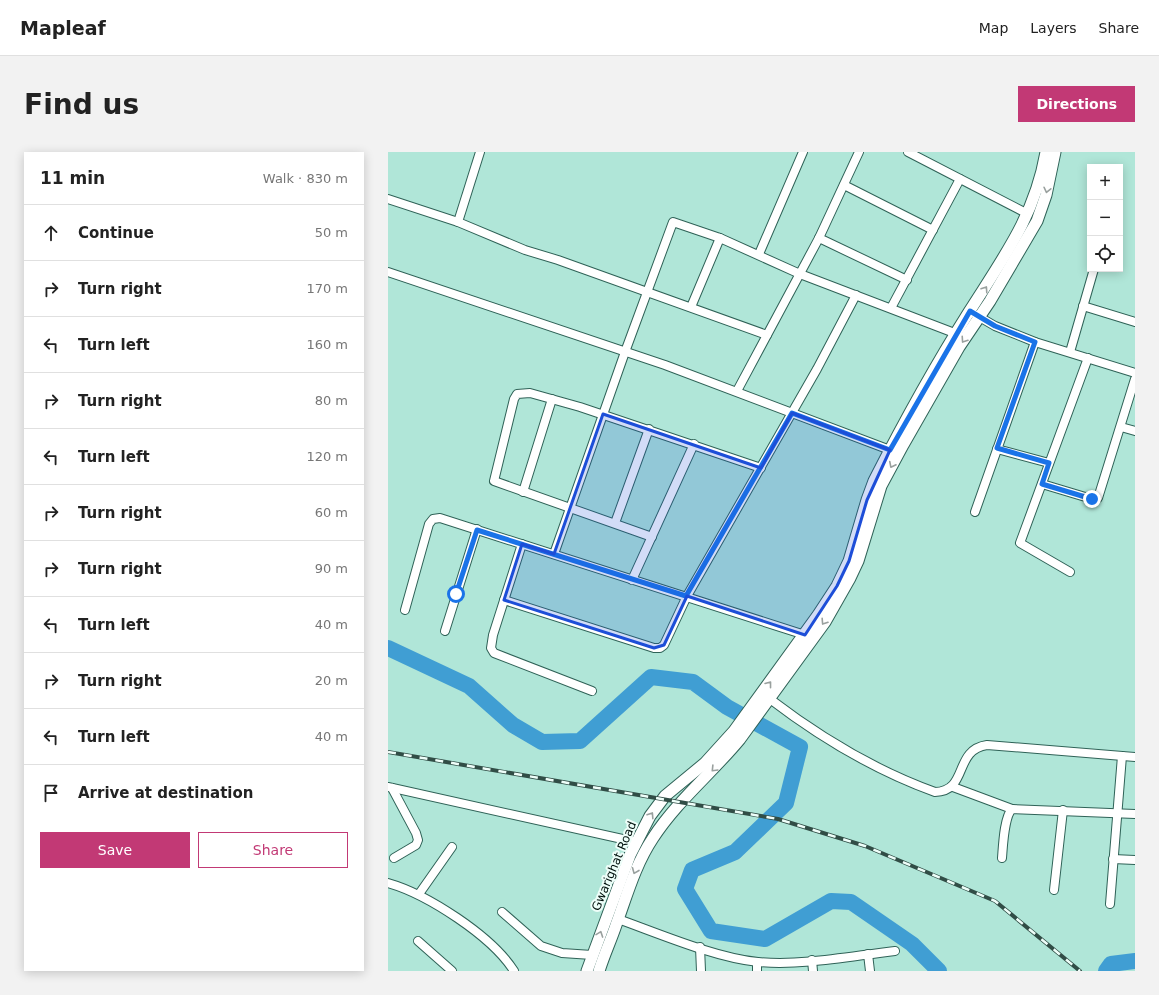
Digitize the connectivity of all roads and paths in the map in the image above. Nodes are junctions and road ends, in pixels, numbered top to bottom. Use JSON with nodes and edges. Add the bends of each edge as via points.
{"nodes":[{"id":1,"x":480,"y":152,"type":"edge"},
{"id":2,"x":803,"y":152,"type":"edge"},
{"id":3,"x":859,"y":152,"type":"edge"},
{"id":4,"x":908,"y":152,"type":"edge"},
{"id":5,"x":1046,"y":153,"type":"edge"},
{"id":6,"x":960,"y":179,"type":"junction"},
{"id":7,"x":844,"y":185,"type":"junction"},
{"id":8,"x":388,"y":200,"type":"edge"},
{"id":9,"x":1028,"y":214,"type":"junction"},
{"id":10,"x":458,"y":222,"type":"junction"},
{"id":11,"x":933,"y":230,"type":"junction"},
{"id":12,"x":720,"y":238,"type":"junction"},
{"id":13,"x":819,"y":238,"type":"junction"},
{"id":14,"x":758,"y":254,"type":"junction"},
{"id":15,"x":388,"y":272,"type":"edge"},
{"id":16,"x":1093,"y":272,"type":"edge"},
{"id":17,"x":800,"y":274,"type":"junction"},
{"id":18,"x":907,"y":280,"type":"junction"},
{"id":19,"x":647,"y":292,"type":"junction"},
{"id":20,"x":856,"y":295,"type":"junction"},
{"id":21,"x":1083,"y":306,"type":"junction"},
{"id":22,"x":690,"y":307,"type":"junction"},
{"id":23,"x":891,"y":308,"type":"junction"},
{"id":24,"x":974,"y":314,"type":"junction"},
{"id":25,"x":1135,"y":322,"type":"edge"},
{"id":26,"x":956,"y":334,"type":"junction"},
{"id":27,"x":767,"y":335,"type":"junction"},
{"id":28,"x":1035,"y":342,"type":"junction"},
{"id":29,"x":625,"y":352,"type":"junction"},
{"id":30,"x":1070,"y":352,"type":"junction"},
{"id":31,"x":1088,"y":358,"type":"junction"},
{"id":32,"x":1135,"y":373,"type":"edge"},
{"id":33,"x":1135,"y":379,"type":"edge"},
{"id":34,"x":737,"y":392,"type":"junction"},
{"id":35,"x":552,"y":399,"type":"junction"},
{"id":36,"x":792,"y":413,"type":"junction"},
{"id":37,"x":603,"y":414,"type":"junction"},
{"id":38,"x":1121,"y":427,"type":"junction"},
{"id":39,"x":650,"y":429,"type":"junction"},
{"id":40,"x":1135,"y":431,"type":"edge"},
{"id":41,"x":694,"y":444,"type":"junction"},
{"id":42,"x":997,"y":448,"type":"junction"},
{"id":43,"x":890,"y":450,"type":"junction"},
{"id":44,"x":1049,"y":463,"type":"junction"},
{"id":45,"x":761,"y":468,"type":"junction"},
{"id":46,"x":1042,"y":484,"type":"junction"},
{"id":47,"x":523,"y":492,"type":"junction"},
{"id":48,"x":570,"y":507,"type":"junction"},
{"id":49,"x":975,"y":512,"type":"dead end"},
{"id":50,"x":615,"y":523,"type":"junction"},
{"id":51,"x":477,"y":530,"type":"junction"},
{"id":52,"x":652,"y":537,"type":"junction"},
{"id":53,"x":522,"y":544,"type":"junction"},
{"id":54,"x":554,"y":554,"type":"junction"},
{"id":55,"x":1070,"y":572,"type":"dead end"},
{"id":56,"x":632,"y":580,"type":"junction"},
{"id":57,"x":686,"y":596,"type":"junction"},
{"id":58,"x":504,"y":600,"type":"junction"},
{"id":59,"x":405,"y":610,"type":"dead end"},
{"id":60,"x":445,"y":631,"type":"dead end"},
{"id":61,"x":805,"y":635,"type":"junction"},
{"id":62,"x":592,"y":691,"type":"dead end"},
{"id":63,"x":763,"y":702,"type":"junction"},
{"id":64,"x":737,"y":735,"type":"junction"},
{"id":65,"x":1122,"y":756,"type":"junction"},
{"id":66,"x":1135,"y":757,"type":"edge"},
{"id":67,"x":952,"y":786,"type":"junction"},
{"id":68,"x":390,"y":787,"type":"edge"},
{"id":69,"x":1012,"y":808,"type":"junction"},
{"id":70,"x":1063,"y":810,"type":"junction"},
{"id":71,"x":1117,"y":813,"type":"junction"},
{"id":72,"x":1135,"y":814,"type":"edge"},
{"id":73,"x":636,"y":842,"type":"junction"},
{"id":74,"x":452,"y":847,"type":"dead end"},
{"id":75,"x":394,"y":858,"type":"dead end"},
{"id":76,"x":1002,"y":858,"type":"dead end"},
{"id":77,"x":1114,"y":859,"type":"junction"},
{"id":78,"x":1135,"y":860,"type":"edge"},
{"id":79,"x":388,"y":883,"type":"edge"},
{"id":80,"x":1054,"y":890,"type":"dead end"},
{"id":81,"x":419,"y":894,"type":"junction"},
{"id":82,"x":1110,"y":904,"type":"dead end"},
{"id":83,"x":502,"y":912,"type":"dead end"},
{"id":84,"x":618,"y":919,"type":"junction"},
{"id":85,"x":418,"y":941,"type":"dead end"},
{"id":86,"x":700,"y":947,"type":"junction"},
{"id":87,"x":895,"y":951,"type":"dead end"},
{"id":88,"x":868,"y":954,"type":"junction"},
{"id":89,"x":592,"y":955,"type":"junction"},
{"id":90,"x":812,"y":960,"type":"junction"},
{"id":91,"x":757,"y":962,"type":"junction"},
{"id":92,"x":452,"y":971,"type":"edge"},
{"id":93,"x":514,"y":971,"type":"edge"},
{"id":94,"x":587,"y":971,"type":"edge"},
{"id":95,"x":599,"y":971,"type":"edge"},
{"id":96,"x":702,"y":971,"type":"edge"},
{"id":97,"x":757,"y":971,"type":"edge"},
{"id":98,"x":813,"y":971,"type":"edge"},
{"id":99,"x":870,"y":971,"type":"edge"}],
"edges":[{"from":1,"to":10,"type":"street"},
{"from":2,"to":14,"type":"street"},
{"from":3,"to":7,"type":"street"},
{"from":4,"to":6,"type":"street"},
{"from":5,"to":9,"type":"street"},
{"from":5,"to":24,"type":"street","one_way":true,"via":[[1046,195],[1037,221]]},
{"from":6,"to":9,"type":"street"},
{"from":6,"to":11,"type":"street"},
{"from":7,"to":11,"type":"street"},
{"from":7,"to":13,"type":"street"},
{"from":8,"to":10,"type":"street"},
{"from":24,"to":9,"type":"street","one_way":true},
{"from":10,"to":19,"type":"street","via":[[525,250]]},
{"from":11,"to":18,"type":"street"},
{"from":12,"to":14,"type":"street"},
{"from":12,"to":19,"type":"street","via":[[673,222]]},
{"from":12,"to":22,"type":"street"},
{"from":13,"to":17,"type":"street"},
{"from":13,"to":18,"type":"street"},
{"from":14,"to":17,"type":"street"},
{"from":15,"to":29,"type":"street"},
{"from":16,"to":21,"type":"street"},
{"from":17,"to":20,"type":"street"},
{"from":17,"to":27,"type":"street"},
{"from":18,"to":23,"type":"street"},
{"from":19,"to":22,"type":"street"},
{"from":19,"to":29,"type":"street"},
{"from":20,"to":23,"type":"street"},
{"from":20,"to":36,"type":"street"},
{"from":21,"to":25,"type":"street"},
{"from":21,"to":30,"type":"street"},
{"from":22,"to":27,"type":"street"},
{"from":23,"to":26,"type":"street"},
{"from":24,"to":26,"type":"street"},
{"from":24,"to":28,"type":"street","via":[[995,326]]},
{"from":24,"to":63,"type":"street","one_way":true,"via":[[881,486],[858,561],[850,578],[825,622]]},
{"from":26,"to":43,"type":"street"},
{"from":27,"to":34,"type":"street"},
{"from":28,"to":30,"type":"street"},
{"from":28,"to":42,"type":"street"},
{"from":29,"to":34,"type":"street"},
{"from":29,"to":37,"type":"street"},
{"from":30,"to":31,"type":"street"},
{"from":31,"to":32,"type":"street"},
{"from":31,"to":44,"type":"street"},
{"from":33,"to":38,"type":"street"},
{"from":34,"to":36,"type":"street"},
{"from":35,"to":37,"type":"street"},
{"from":35,"to":47,"type":"street"},
{"from":35,"to":47,"type":"street","via":[[523,392],[517,394],[514,399],[494,481]]},
{"from":36,"to":43,"type":"street"},
{"from":36,"to":45,"type":"street"},
{"from":37,"to":39,"type":"street"},
{"from":37,"to":48,"type":"street"},
{"from":38,"to":40,"type":"street"},
{"from":38,"to":46,"type":"street","via":[[1098,498],[1092,499]]},
{"from":39,"to":41,"type":"street"},
{"from":39,"to":50,"type":"street"},
{"from":41,"to":45,"type":"street"},
{"from":41,"to":52,"type":"street"},
{"from":42,"to":44,"type":"street"},
{"from":42,"to":49,"type":"street"},
{"from":43,"to":61,"type":"street","via":[[867,500],[849,561],[837,586]]},
{"from":44,"to":46,"type":"street"},
{"from":45,"to":57,"type":"street"},
{"from":46,"to":55,"type":"street","via":[[1020,543]]},
{"from":47,"to":48,"type":"street"},
{"from":48,"to":50,"type":"street"},
{"from":48,"to":54,"type":"street"},
{"from":50,"to":52,"type":"street"},
{"from":51,"to":53,"type":"street"},
{"from":51,"to":59,"type":"street","via":[[440,518],[433,519],[429,524]]},
{"from":51,"to":60,"type":"street"},
{"from":52,"to":56,"type":"street"},
{"from":53,"to":54,"type":"street"},
{"from":53,"to":58,"type":"street"},
{"from":54,"to":56,"type":"street"},
{"from":56,"to":57,"type":"street"},
{"from":57,"to":58,"type":"street","via":[[664,645],[660,648]]},
{"from":57,"to":61,"type":"street"},
{"from":58,"to":62,"type":"street","via":[[493,635],[491,648],[494,653]]},
{"from":63,"to":61,"type":"street","one_way":true},
{"from":63,"to":64,"type":"street"},
{"from":63,"to":67,"type":"street","via":[[876,768],[935,792],[944,792]]},
{"from":73,"to":64,"type":"street","name":"Gwarighat Road","one_way":true,"via":[[665,796]]},
{"from":64,"to":84,"type":"street","one_way":true,"via":[[726,756],[689,794],[641,857]]},
{"from":65,"to":66,"type":"street"},
{"from":65,"to":67,"type":"street","via":[[976,746],[970,752]]},
{"from":65,"to":71,"type":"street"},
{"from":67,"to":69,"type":"street"},
{"from":68,"to":73,"type":"street"},
{"from":68,"to":75,"type":"street","via":[[418,840],[416,845]]},
{"from":69,"to":70,"type":"street"},
{"from":69,"to":76,"type":"street","via":[[1007,818]]},
{"from":70,"to":71,"type":"street"},
{"from":70,"to":80,"type":"street"},
{"from":71,"to":72,"type":"street"},
{"from":71,"to":77,"type":"street"},
{"from":89,"to":73,"type":"street","name":"Gwarighat Road","one_way":true},
{"from":74,"to":81,"type":"street"},
{"from":77,"to":78,"type":"street"},
{"from":77,"to":82,"type":"street"},
{"from":79,"to":81,"type":"street"},
{"from":81,"to":93,"type":"street","via":[[461,921],[499,954]]},
{"from":83,"to":89,"type":"street","via":[[541,946],[562,953]]},
{"from":84,"to":86,"type":"street"},
{"from":84,"to":95,"type":"street"},
{"from":85,"to":92,"type":"street"},
{"from":86,"to":91,"type":"street","via":[[733,958]]},
{"from":86,"to":96,"type":"street"},
{"from":87,"to":88,"type":"street"},
{"from":88,"to":90,"type":"street"},
{"from":88,"to":99,"type":"street"},
{"from":89,"to":94,"type":"street","name":"Gwarighat Road"},
{"from":90,"to":91,"type":"street"},
{"from":90,"to":98,"type":"street"},
{"from":91,"to":97,"type":"street"}]}
